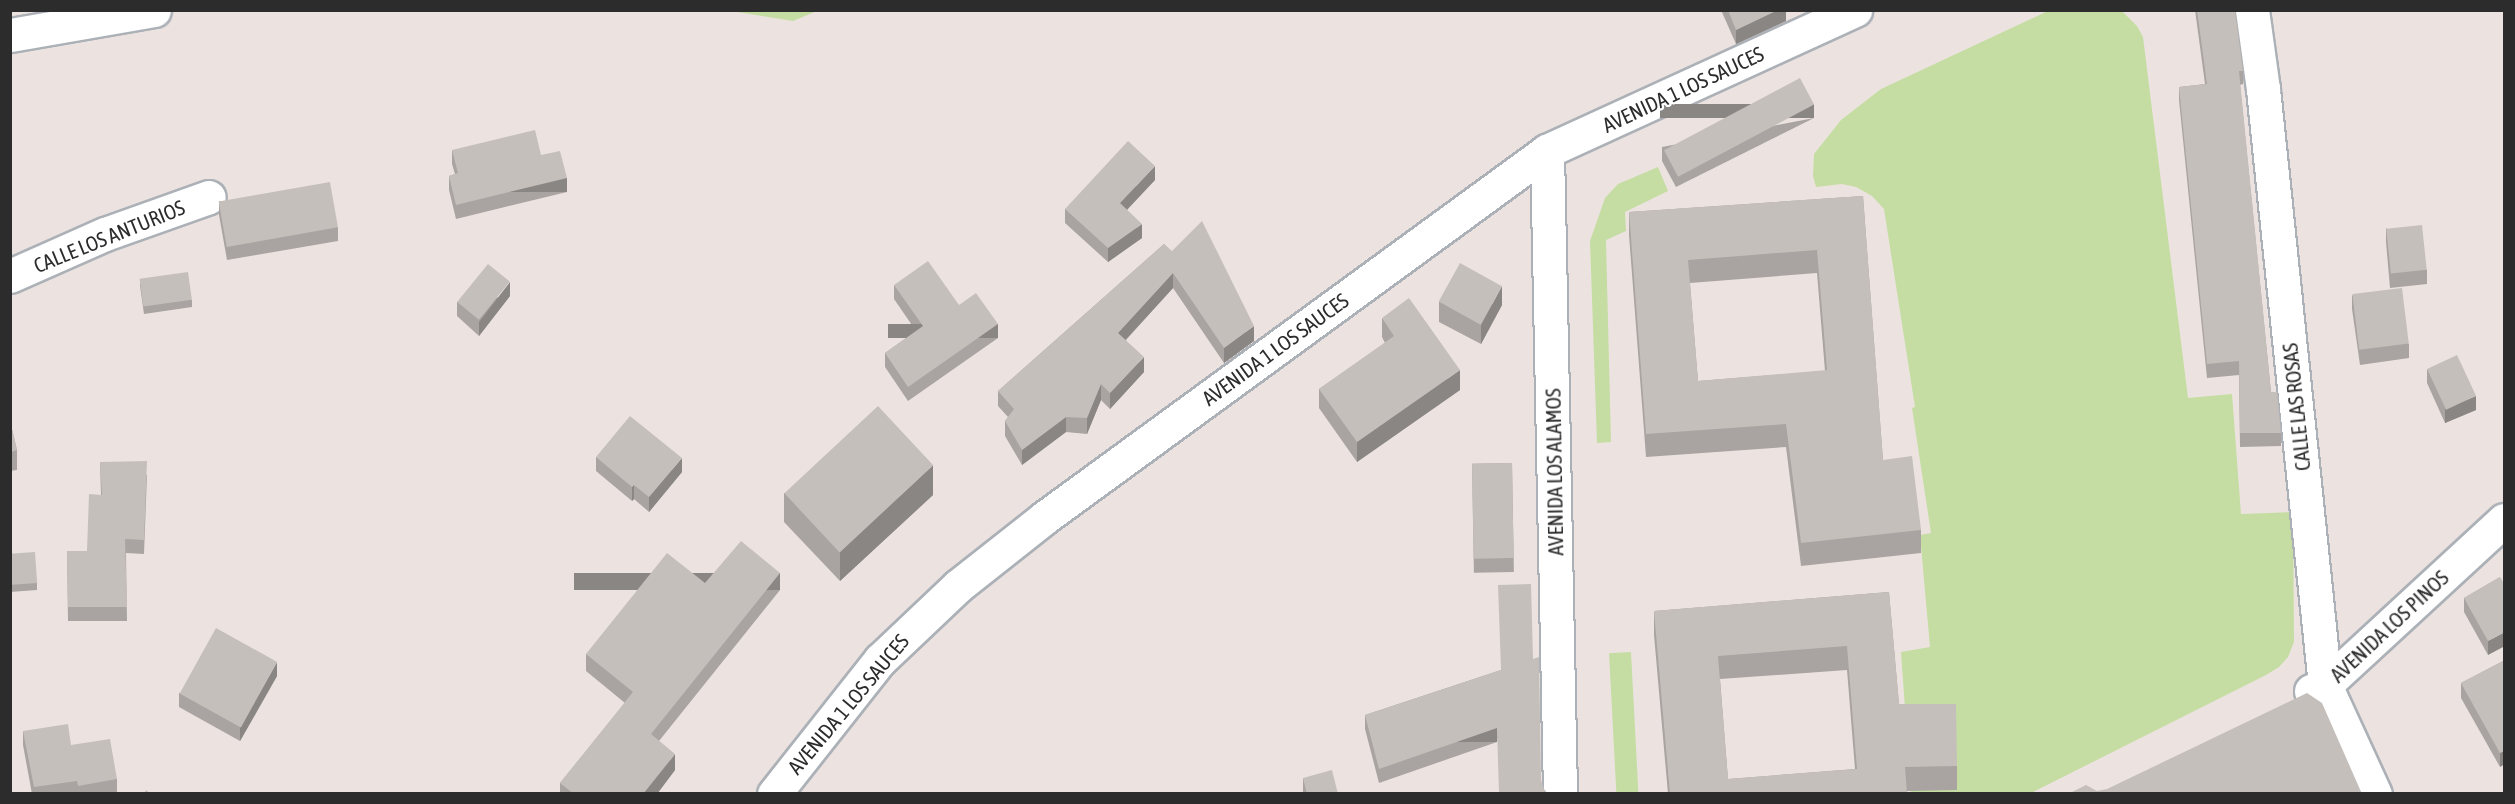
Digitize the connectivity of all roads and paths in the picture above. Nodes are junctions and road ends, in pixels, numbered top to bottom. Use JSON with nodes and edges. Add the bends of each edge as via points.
{"nodes":[{"id":1,"x":154,"y":10,"type":"edge"},
{"id":2,"x":1855,"y":10,"type":"edge"},
{"id":3,"x":2252,"y":10,"type":"edge"},
{"id":4,"x":10,"y":36,"type":"edge"},
{"id":5,"x":1547,"y":151,"type":"junction"},
{"id":6,"x":209,"y":197,"type":"dead end"},
{"id":7,"x":10,"y":276,"type":"edge"},
{"id":8,"x":2505,"y":520,"type":"edge"},
{"id":9,"x":2325,"y":685,"type":"junction"},
{"id":10,"x":2282,"y":706,"type":"edge"},
{"id":11,"x":774,"y":794,"type":"edge"},
{"id":12,"x":1560,"y":794,"type":"edge"},
{"id":13,"x":2375,"y":794,"type":"edge"}],
"edges":[{"from":1,"to":4,"type":"street"},
{"from":2,"to":5,"type":"street","name":"AVENIDA 1 LOS SAUCES"},
{"from":3,"to":9,"type":"street","name":"CALLE LAS ROSAS"},
{"from":5,"to":11,"type":"street","name":"AVENIDA 1 LOS SAUCES","via":[[1044,518],[958,586],[880,660]]},
{"from":5,"to":12,"type":"street","name":"AVENIDA LOS ALAMOS"},
{"from":6,"to":7,"type":"street","name":"CALLE LOS ANTURIOS","via":[[105,234]]},
{"from":8,"to":9,"type":"street","name":"AVENIDA LOS PINOS"},
{"from":9,"to":10,"type":"street","name":"AVENIDA LOS PINOS"},
{"from":9,"to":13,"type":"street","name":"CALLE LAS ROSAS"}]}
